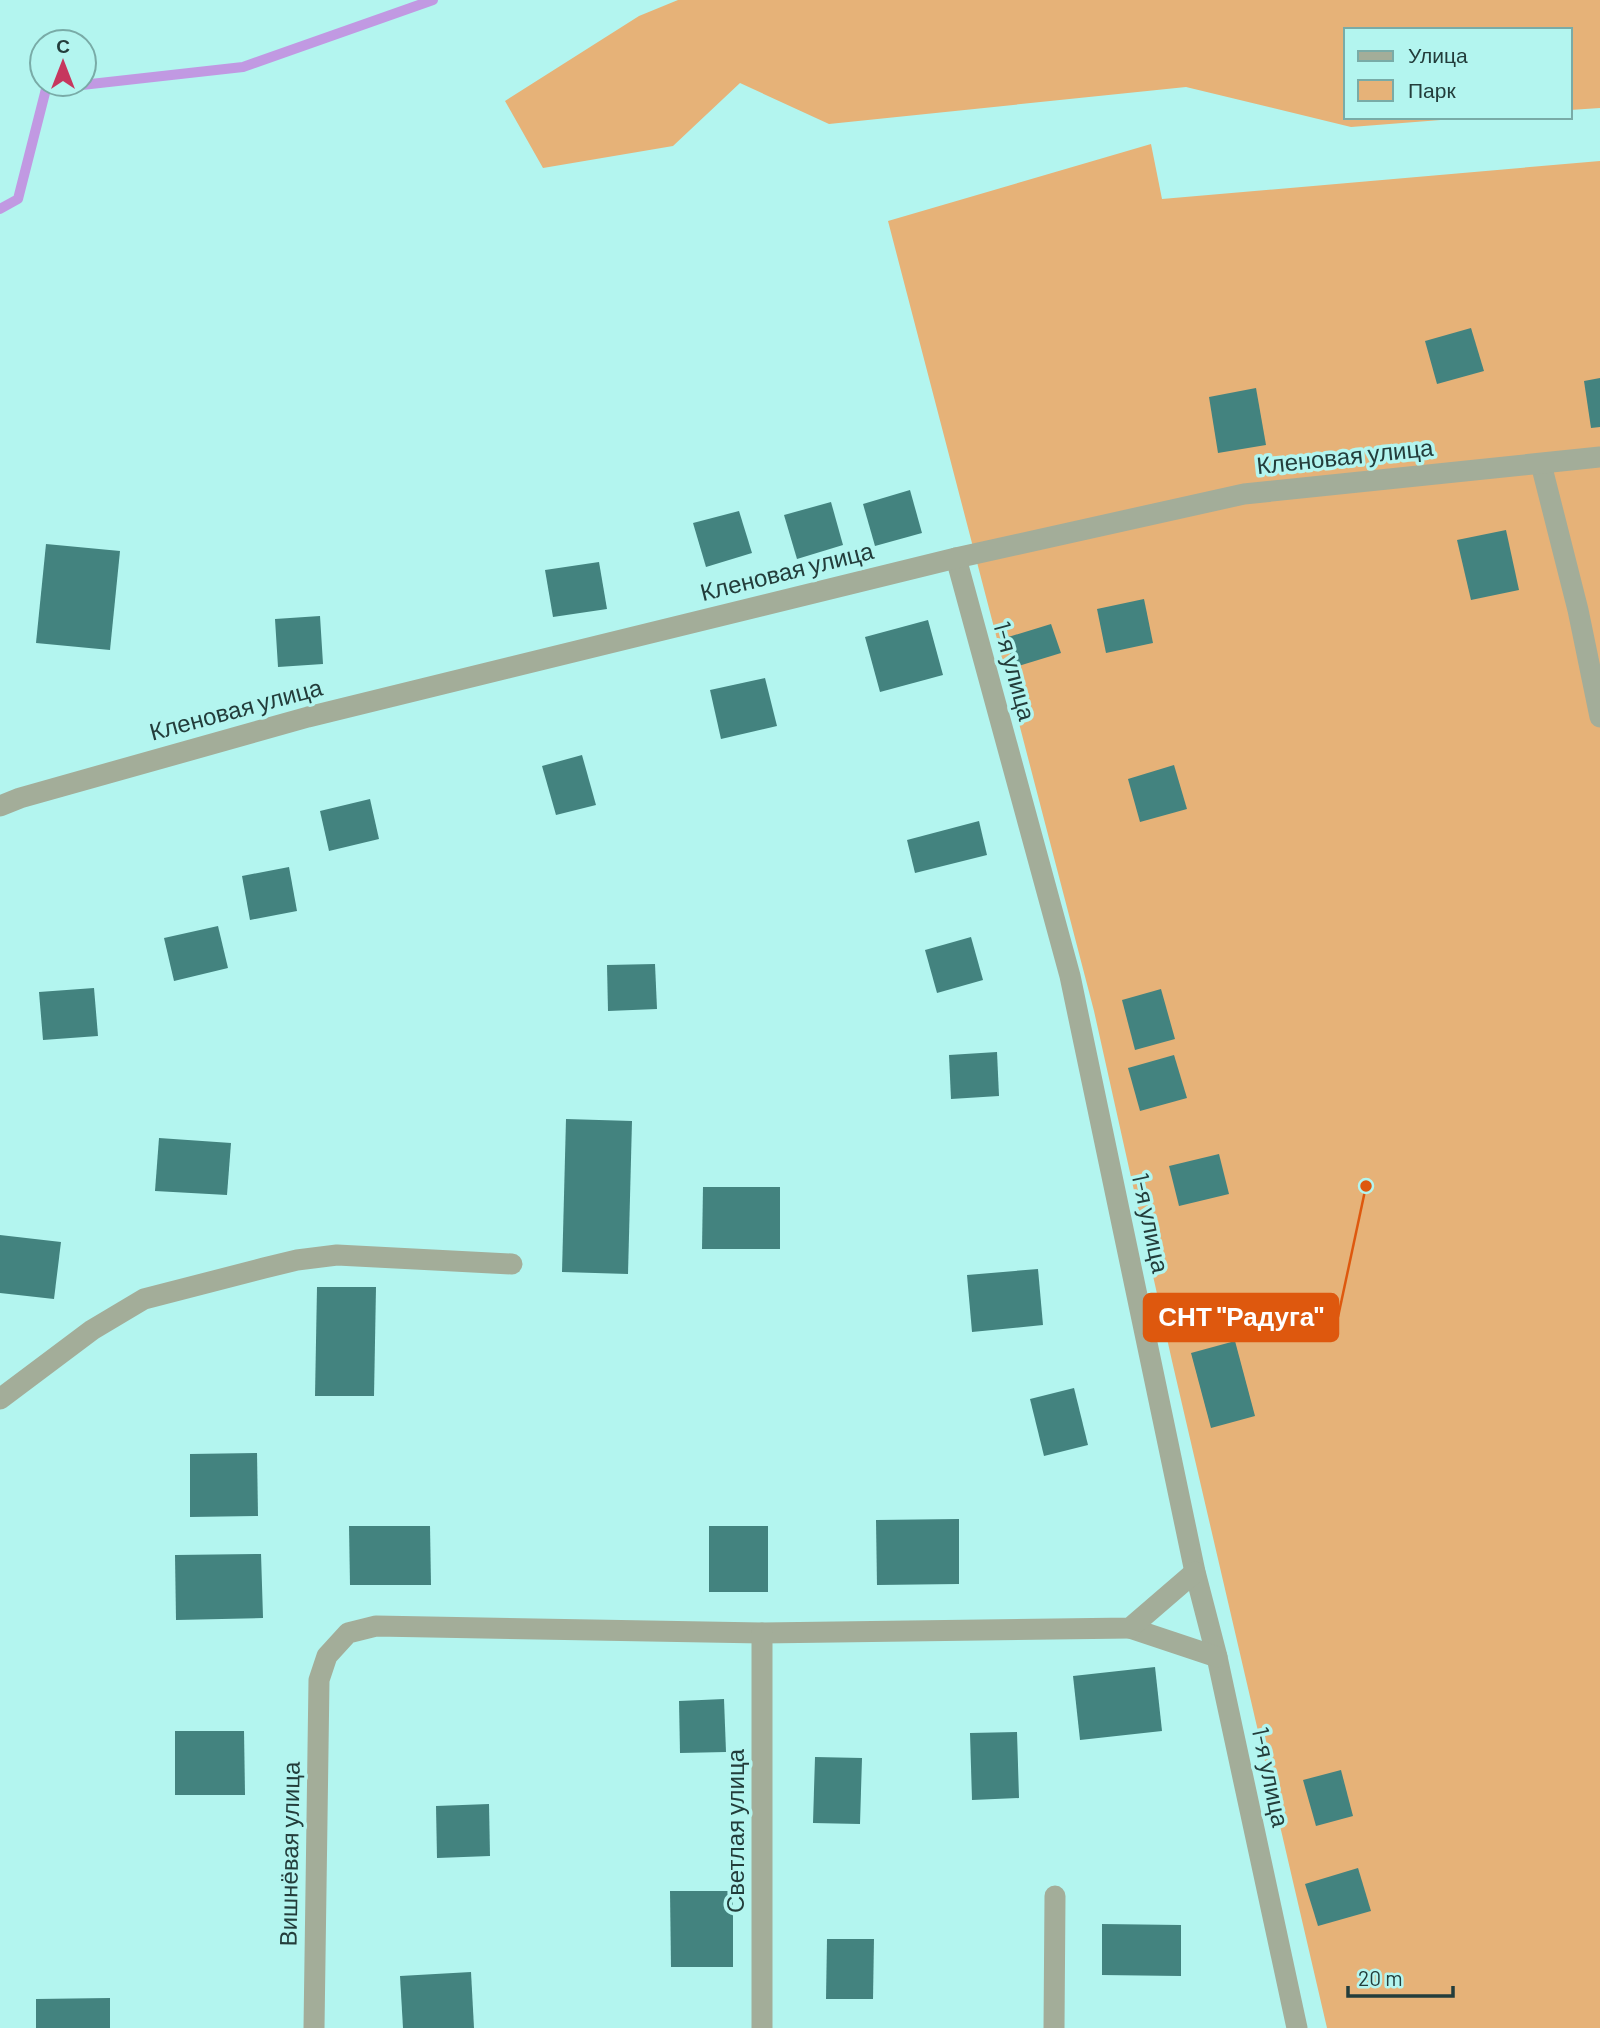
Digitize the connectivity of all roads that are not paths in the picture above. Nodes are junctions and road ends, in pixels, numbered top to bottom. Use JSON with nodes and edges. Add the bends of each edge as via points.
{"nodes":[{"id":1,"x":1600,"y":457,"type":"edge"},
{"id":2,"x":1541,"y":464,"type":"junction"},
{"id":3,"x":956,"y":558,"type":"junction"},
{"id":4,"x":1600,"y":718,"type":"edge"},
{"id":5,"x":0,"y":806,"type":"edge"},
{"id":6,"x":512,"y":1264,"type":"dead end"},
{"id":7,"x":0,"y":1399,"type":"edge"},
{"id":8,"x":1195,"y":1572,"type":"junction"},
{"id":9,"x":1130,"y":1628,"type":"junction"},
{"id":10,"x":762,"y":1633,"type":"junction"},
{"id":11,"x":1217,"y":1657,"type":"junction"},
{"id":12,"x":1055,"y":1896,"type":"dead end"},
{"id":13,"x":314,"y":2028,"type":"edge"},
{"id":14,"x":762,"y":2028,"type":"edge"},
{"id":15,"x":1054,"y":2028,"type":"edge"},
{"id":16,"x":1297,"y":2028,"type":"edge"}],
"edges":[{"from":1,"to":2,"type":"street","name":"Кленовая улица"},
{"from":2,"to":3,"type":"street","name":"Кленовая улица","via":[[1244,494]]},
{"from":2,"to":4,"type":"street"},
{"from":3,"to":5,"type":"street","name":"Кленовая улица","via":[[309,717]]},
{"from":3,"to":8,"type":"street","name":"1-я улица","via":[[1070,976]]},
{"from":6,"to":7,"type":"street","via":[[337,1255],[297,1259],[144,1299],[92,1330]]},
{"from":8,"to":9,"type":"street"},
{"from":8,"to":11,"type":"street","name":"1-я улица"},
{"from":9,"to":10,"type":"street"},
{"from":9,"to":11,"type":"street"},
{"from":10,"to":13,"type":"street","name":"Вишнёвая улица","via":[[376,1626],[348,1633],[327,1656],[319,1680]]},
{"from":10,"to":14,"type":"street","name":"Светлая улица"},
{"from":11,"to":16,"type":"street","name":"1-я улица"},
{"from":12,"to":15,"type":"street"}]}
